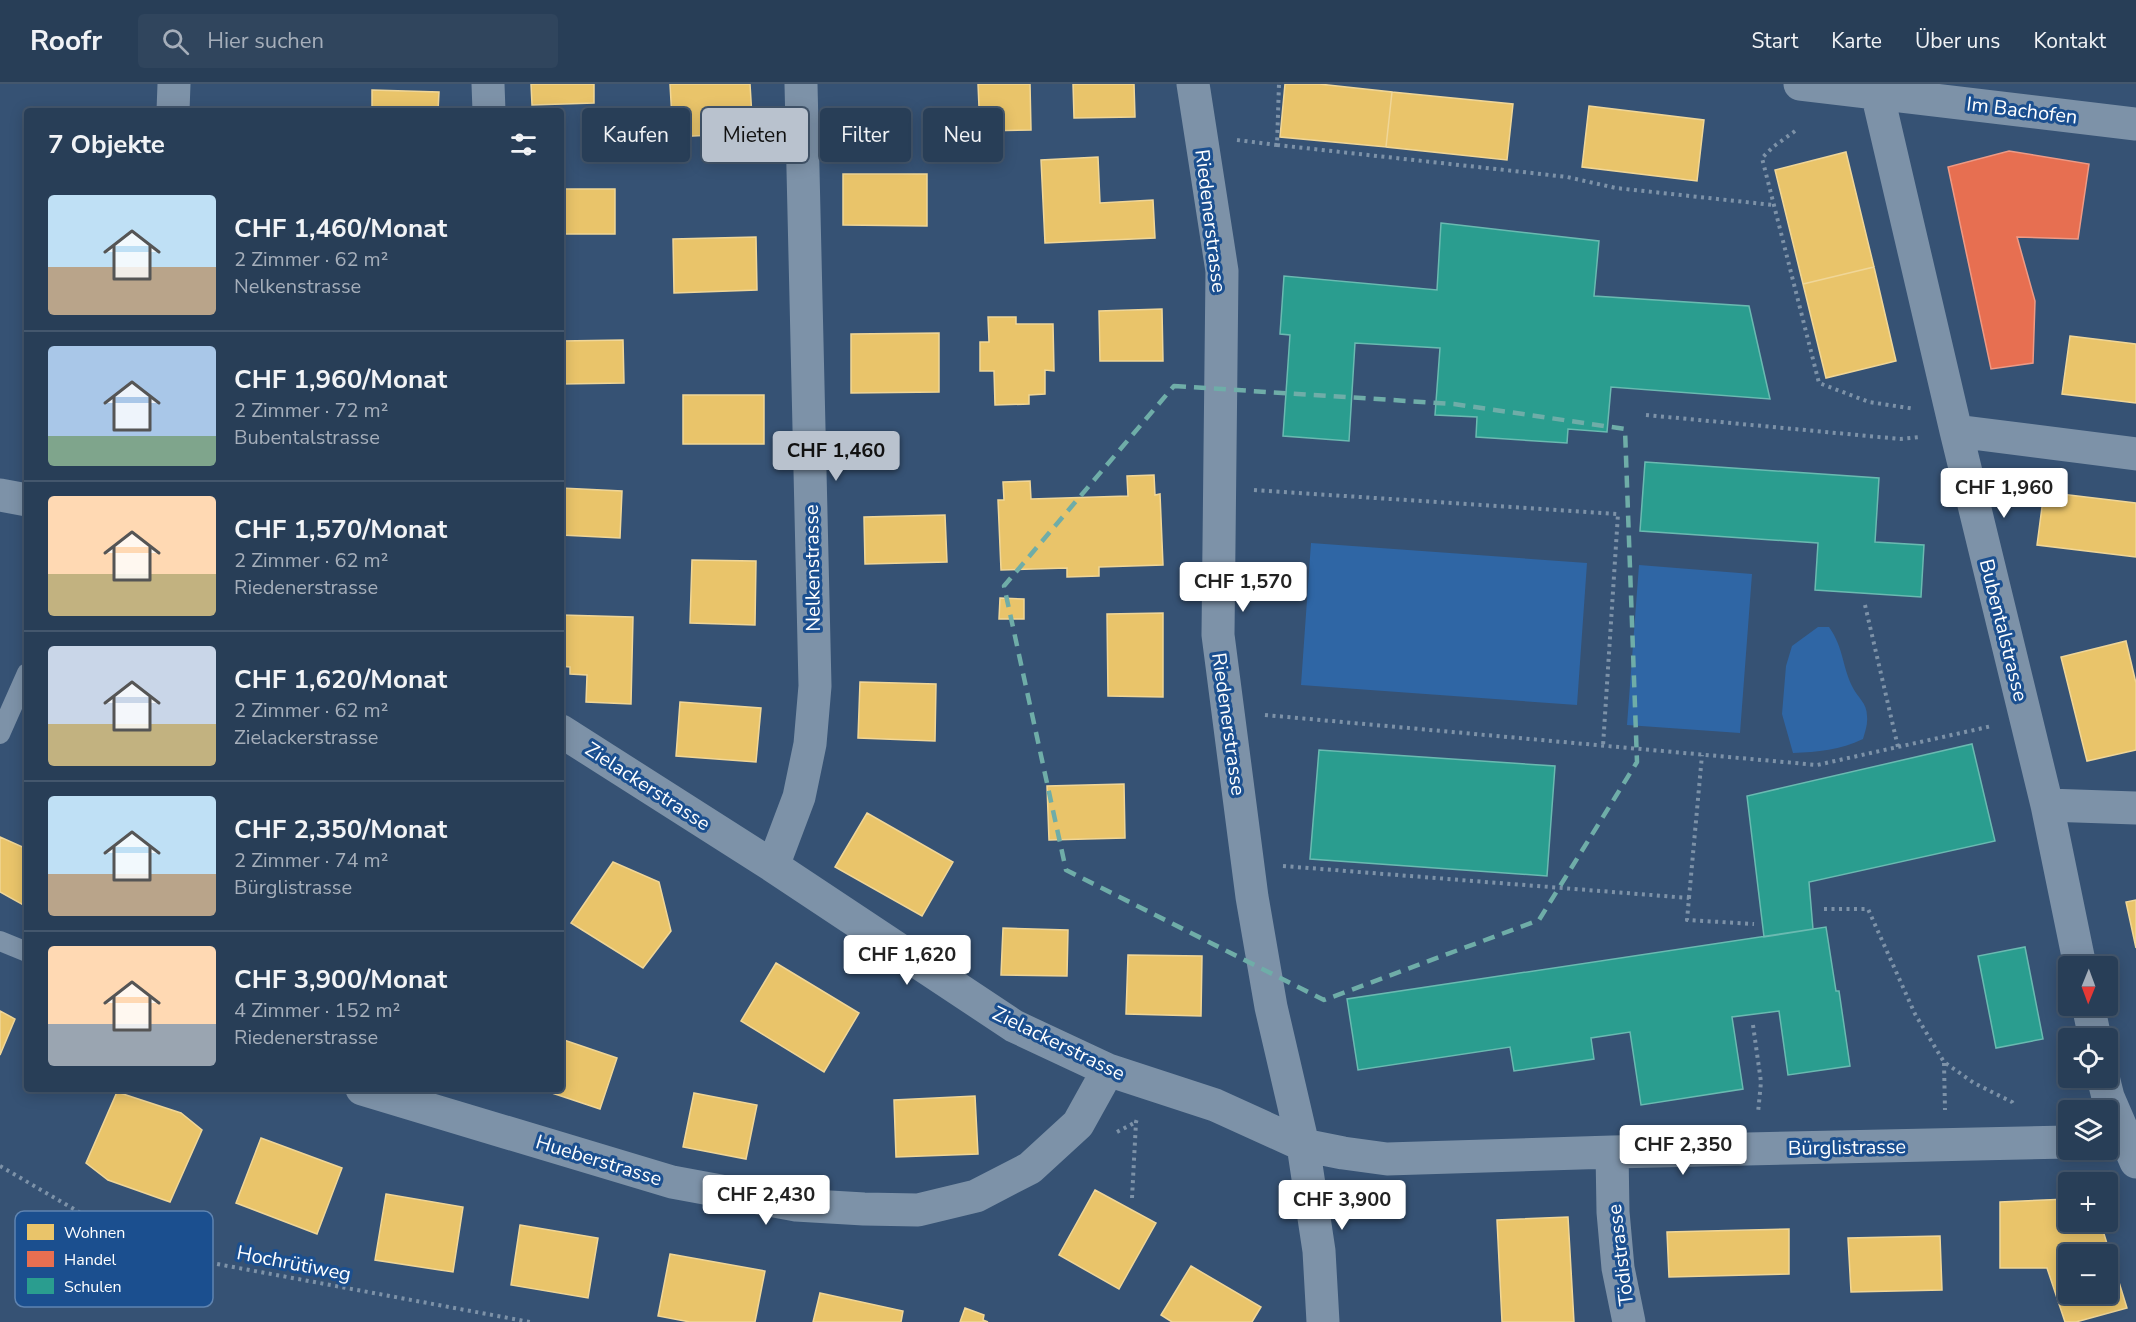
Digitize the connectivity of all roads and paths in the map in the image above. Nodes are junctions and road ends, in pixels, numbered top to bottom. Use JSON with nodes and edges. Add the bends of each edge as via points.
{"nodes":[{"id":1,"x":174,"y":84,"type":"edge"},
{"id":2,"x":488,"y":84,"type":"edge"},
{"id":3,"x":801,"y":84,"type":"edge"},
{"id":4,"x":1193,"y":84,"type":"edge"},
{"id":5,"x":1280,"y":84,"type":"edge"},
{"id":6,"x":1800,"y":84,"type":"edge"},
{"id":7,"x":1876,"y":89,"type":"edge"},
{"id":8,"x":173,"y":108,"type":"edge"},
{"id":9,"x":489,"y":108,"type":"edge"},
{"id":10,"x":2136,"y":124,"type":"edge"},
{"id":11,"x":1795,"y":131,"type":"dead end"},
{"id":12,"x":1232,"y":140,"type":"dead end"},
{"id":13,"x":1277,"y":145,"type":"junction"},
{"id":14,"x":1773,"y":205,"type":"junction"},
{"id":15,"x":1916,"y":409,"type":"dead end"},
{"id":16,"x":1646,"y":415,"type":"dead end"},
{"id":17,"x":1956,"y":431,"type":"junction"},
{"id":18,"x":1924,"y":436,"type":"dead end"},
{"id":19,"x":2136,"y":454,"type":"edge"},
{"id":20,"x":1244,"y":490,"type":"dead end"},
{"id":21,"x":0,"y":495,"type":"edge"},
{"id":22,"x":24,"y":499,"type":"edge"},
{"id":23,"x":1865,"y":605,"type":"dead end"},
{"id":24,"x":24,"y":680,"type":"edge"},
{"id":25,"x":1259,"y":715,"type":"dead end"},
{"id":26,"x":1994,"y":726,"type":"dead end"},
{"id":27,"x":564,"y":732,"type":"edge"},
{"id":28,"x":0,"y":734,"type":"edge"},
{"id":29,"x":1603,"y":746,"type":"junction"},
{"id":30,"x":1898,"y":747,"type":"junction"},
{"id":31,"x":1702,"y":755,"type":"junction"},
{"id":32,"x":2047,"y":805,"type":"junction"},
{"id":33,"x":2136,"y":808,"type":"edge"},
{"id":34,"x":773,"y":866,"type":"junction"},
{"id":35,"x":1282,"y":866,"type":"dead end"},
{"id":36,"x":1689,"y":898,"type":"junction"},
{"id":37,"x":1824,"y":909,"type":"dead end"},
{"id":38,"x":1754,"y":924,"type":"dead end"},
{"id":39,"x":0,"y":941,"type":"edge"},
{"id":40,"x":24,"y":951,"type":"edge"},
{"id":41,"x":2078,"y":956,"type":"edge"},
{"id":42,"x":1753,"y":1025,"type":"dead end"},
{"id":43,"x":1944,"y":1062,"type":"junction"},
{"id":44,"x":1108,"y":1070,"type":"junction"},
{"id":45,"x":2106,"y":1088,"type":"edge"},
{"id":46,"x":372,"y":1092,"type":"edge"},
{"id":47,"x":1945,"y":1113,"type":"dead end"},
{"id":48,"x":2017,"y":1115,"type":"dead end"},
{"id":49,"x":1757,"y":1121,"type":"dead end"},
{"id":50,"x":1136,"y":1122,"type":"dead end"},
{"id":51,"x":2058,"y":1142,"type":"edge"},
{"id":52,"x":2126,"y":1144,"type":"edge"},
{"id":53,"x":1303,"y":1145,"type":"junction"},
{"id":54,"x":1611,"y":1152,"type":"junction"},
{"id":55,"x":0,"y":1166,"type":"edge"},
{"id":56,"x":1132,"y":1198,"type":"dead end"},
{"id":57,"x":77,"y":1211,"type":"edge"},
{"id":58,"x":213,"y":1263,"type":"edge"},
{"id":59,"x":530,"y":1322,"type":"edge"},
{"id":60,"x":1323,"y":1322,"type":"edge"},
{"id":61,"x":1629,"y":1322,"type":"edge"}],
"edges":[{"from":1,"to":8,"type":"street"},
{"from":2,"to":9,"type":"street"},
{"from":3,"to":34,"type":"street","name":"Nelkenstrasse","via":[[815,686],[810,744],[799,797]]},
{"from":4,"to":53,"type":"street","name":"Riedenerstrasse","via":[[1222,272],[1218,635],[1254,908],[1271,1007]]},
{"from":5,"to":13,"type":"path"},
{"from":6,"to":7,"type":"street","name":"Im Bachofen"},
{"from":7,"to":10,"type":"street","name":"Im Bachofen"},
{"from":7,"to":17,"type":"street","name":"Bubentalstrasse"},
{"from":11,"to":14,"type":"path","via":[[1762,158]]},
{"from":12,"to":13,"type":"path"},
{"from":13,"to":14,"type":"path","via":[[1543,174],[1616,188]]},
{"from":14,"to":15,"type":"path","via":[[1820,383],[1869,402]]},
{"from":16,"to":18,"type":"path","via":[[1900,439]]},
{"from":17,"to":19,"type":"street"},
{"from":17,"to":32,"type":"street","name":"Bubentalstrasse"},
{"from":20,"to":29,"type":"path","via":[[1618,514]]},
{"from":21,"to":22,"type":"street"},
{"from":23,"to":30,"type":"path"},
{"from":24,"to":28,"type":"lane"},
{"from":25,"to":29,"type":"path"},
{"from":26,"to":30,"type":"path"},
{"from":27,"to":34,"type":"street","name":"Zielackerstrasse"},
{"from":29,"to":31,"type":"path"},
{"from":30,"to":31,"type":"path","via":[[1817,765]]},
{"from":31,"to":36,"type":"path"},
{"from":32,"to":33,"type":"street"},
{"from":32,"to":41,"type":"street","name":"Bubentalstrasse"},
{"from":34,"to":44,"type":"street","name":"Zielackerstrasse","via":[[1014,1026]]},
{"from":35,"to":36,"type":"path"},
{"from":36,"to":38,"type":"path","via":[[1687,920]]},
{"from":37,"to":43,"type":"path","via":[[1868,909],[1915,1014]]},
{"from":39,"to":40,"type":"lane"},
{"from":42,"to":49,"type":"path","via":[[1761,1082]]},
{"from":43,"to":47,"type":"path"},
{"from":43,"to":48,"type":"path","via":[[2012,1102]]},
{"from":44,"to":46,"type":"street","name":"Hueberstrasse","via":[[1078,1124],[1030,1168],[976,1196],[918,1210],[796,1205],[672,1182]]},
{"from":44,"to":53,"type":"street","name":"Zielackerstrasse","via":[[1215,1105]]},
{"from":45,"to":52,"type":"street"},
{"from":50,"to":56,"type":"path"},
{"from":51,"to":54,"type":"street","name":"Bürglistrasse"},
{"from":53,"to":54,"type":"street","name":"Bürglistrasse","via":[[1387,1159]]},
{"from":53,"to":60,"type":"street","name":"Riedenerstrasse","via":[[1319,1251]]},
{"from":54,"to":61,"type":"street","name":"Tödistrasse","via":[[1618,1268]]},
{"from":55,"to":57,"type":"path","name":"Hochrütiweg"},
{"from":58,"to":59,"type":"path","name":"Hochrütiweg"}]}
